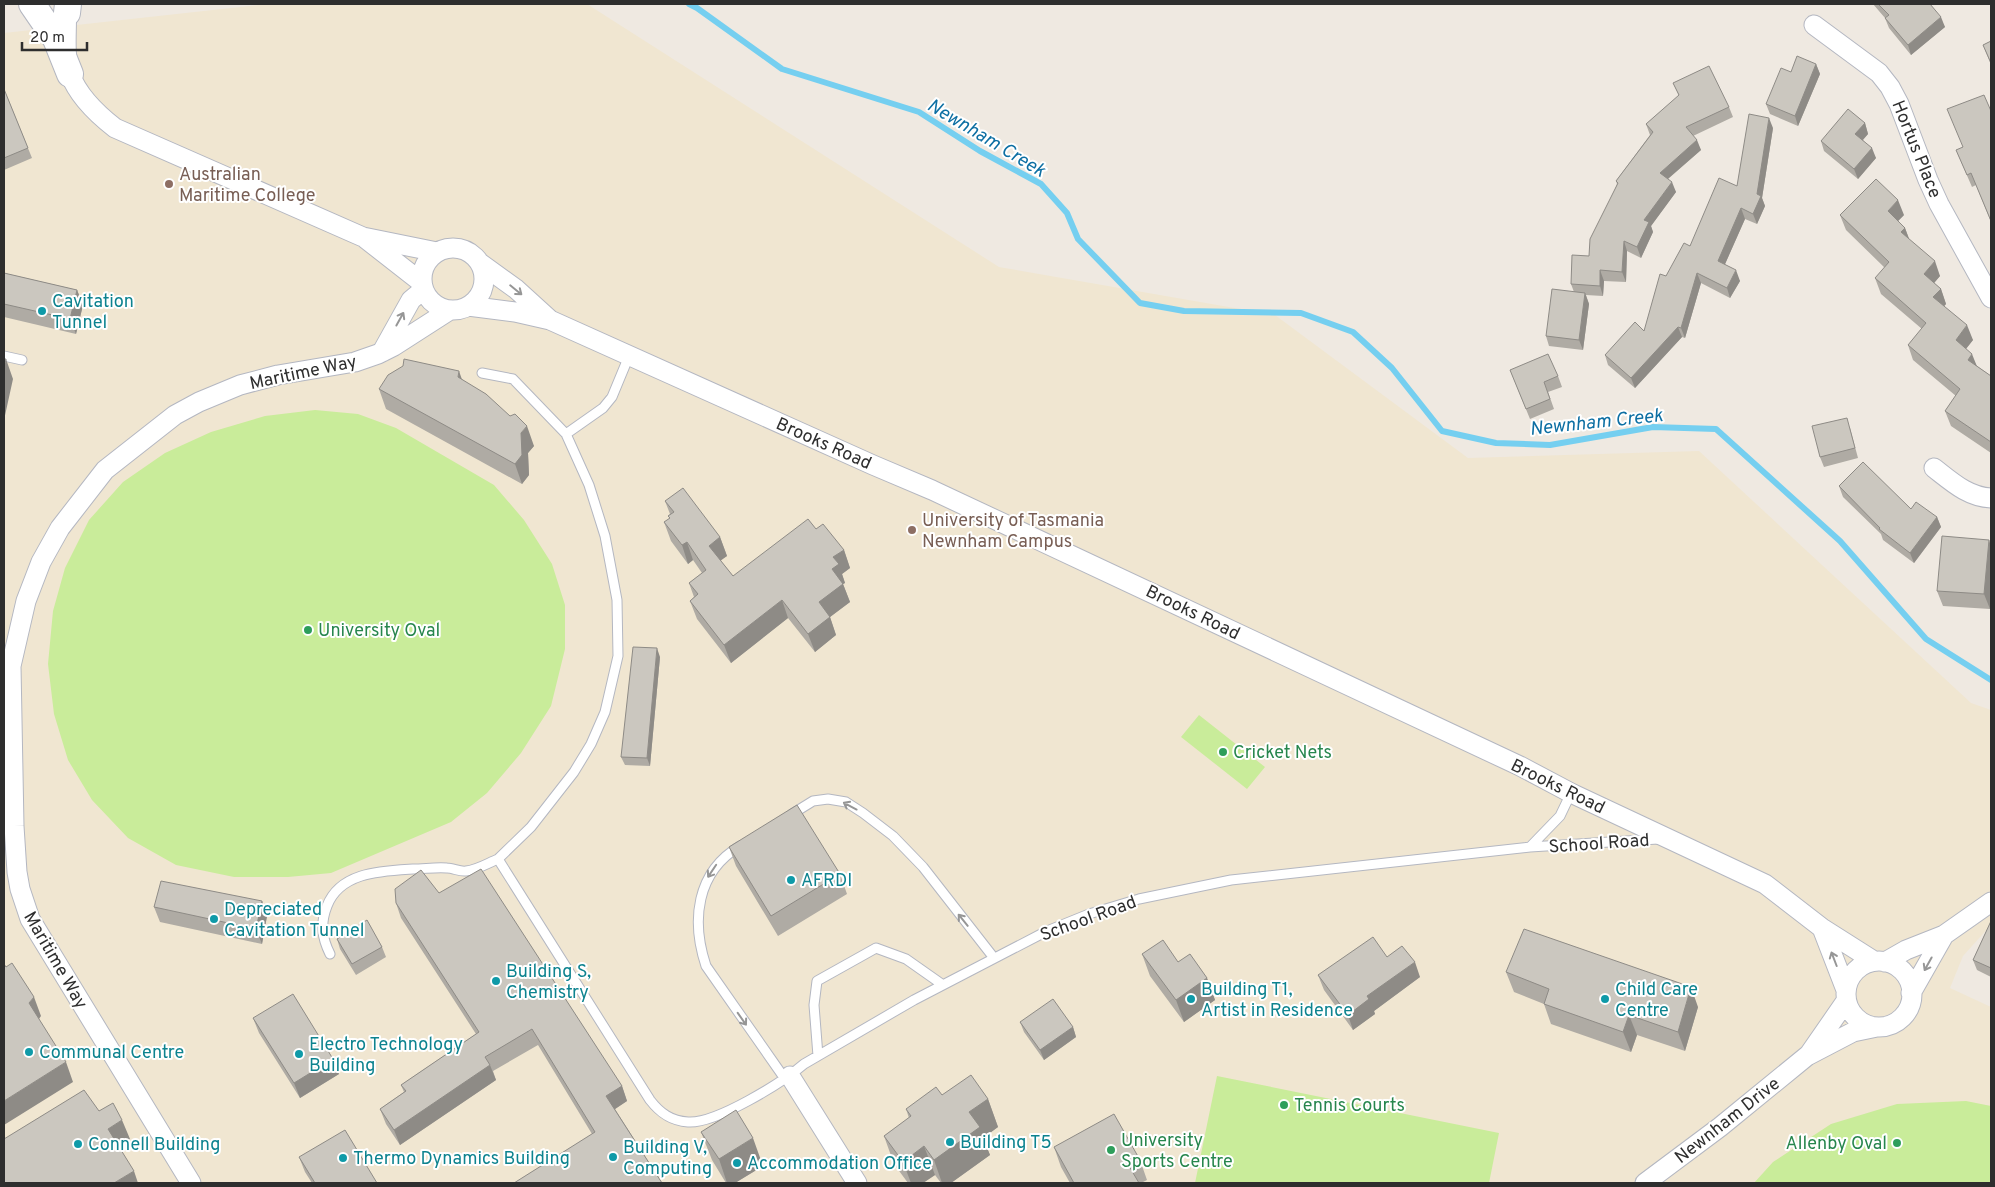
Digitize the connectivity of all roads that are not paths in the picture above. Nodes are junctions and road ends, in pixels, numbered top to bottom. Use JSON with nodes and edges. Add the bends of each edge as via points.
{"nodes":[{"id":1,"x":32,"y":4,"type":"edge"},
{"id":2,"x":67,"y":7,"type":"edge"},
{"id":3,"x":1814,"y":25,"type":"dead end"},
{"id":4,"x":70,"y":74,"type":"junction"},
{"id":5,"x":363,"y":237,"type":"junction"},
{"id":6,"x":437,"y":252,"type":"junction"},
{"id":7,"x":480,"y":263,"type":"junction"},
{"id":8,"x":422,"y":286,"type":"junction"},
{"id":9,"x":1991,"y":298,"type":"edge"},
{"id":10,"x":468,"y":306,"type":"junction"},
{"id":11,"x":450,"y":310,"type":"junction"},
{"id":12,"x":550,"y":320,"type":"junction"},
{"id":13,"x":388,"y":349,"type":"junction"},
{"id":14,"x":4,"y":356,"type":"edge"},
{"id":15,"x":629,"y":356,"type":"junction"},
{"id":16,"x":22,"y":360,"type":"dead end"},
{"id":17,"x":482,"y":373,"type":"dead end"},
{"id":18,"x":566,"y":434,"type":"junction"},
{"id":19,"x":1934,"y":468,"type":"dead end"},
{"id":20,"x":1991,"y":498,"type":"edge"},
{"id":21,"x":7,"y":666,"type":"edge"},
{"id":22,"x":1572,"y":794,"type":"junction"},
{"id":23,"x":782,"y":820,"type":"edge"},
{"id":24,"x":1668,"y":838,"type":"junction"},
{"id":25,"x":751,"y":839,"type":"edge"},
{"id":26,"x":1530,"y":847,"type":"junction"},
{"id":27,"x":498,"y":859,"type":"junction"},
{"id":28,"x":1991,"y":902,"type":"edge"},
{"id":29,"x":1822,"y":928,"type":"junction"},
{"id":30,"x":1944,"y":934,"type":"junction"},
{"id":31,"x":330,"y":954,"type":"dead end"},
{"id":32,"x":994,"y":958,"type":"junction"},
{"id":33,"x":1879,"y":962,"type":"junction"},
{"id":34,"x":944,"y":985,"type":"junction"},
{"id":35,"x":1912,"y":993,"type":"junction"},
{"id":36,"x":1846,"y":995,"type":"junction"},
{"id":37,"x":1876,"y":1027,"type":"junction"},
{"id":38,"x":818,"y":1056,"type":"junction"},
{"id":39,"x":1807,"y":1056,"type":"junction"},
{"id":40,"x":787,"y":1078,"type":"junction"},
{"id":41,"x":191,"y":1183,"type":"edge"},
{"id":42,"x":857,"y":1183,"type":"edge"},
{"id":43,"x":1645,"y":1183,"type":"edge"}],
"edges":[{"from":1,"to":4,"type":"main road","via":[[56,39]]},
{"from":2,"to":4,"type":"street"},
{"from":3,"to":9,"type":"street","name":"Hortus Place","via":[[1879,74],[1890,87],[1900,104],[1939,204]]},
{"from":4,"to":5,"type":"street","via":[[88,104],[115,128]]},
{"from":5,"to":6,"type":"street"},
{"from":5,"to":8,"type":"street"},
{"from":6,"to":7,"type":"street","via":[[456,247],[474,255]]},
{"from":6,"to":8,"type":"street","via":[[424,267]]},
{"from":7,"to":10,"type":"street","via":[[484,272],[482,292]]},
{"from":7,"to":12,"type":"street","name":"Brooks Road","one_way":true,"via":[[516,289]]},
{"from":8,"to":11,"type":"street","via":[[432,302]]},
{"from":13,"to":8,"type":"street","one_way":true,"via":[[411,300]]},
{"from":10,"to":11,"type":"street"},
{"from":10,"to":12,"type":"street","name":"Brooks Road"},
{"from":11,"to":13,"type":"street","name":"Maritime Way"},
{"from":12,"to":15,"type":"street","name":"Brooks Road"},
{"from":13,"to":21,"type":"street","name":"Maritime Way","via":[[354,362],[268,377],[199,402],[154,430],[105,470],[60,528],[41,562]]},
{"from":14,"to":16,"type":"lane"},
{"from":15,"to":18,"type":"lane","via":[[612,397],[603,408]]},
{"from":15,"to":22,"type":"street","name":"Brooks Road","via":[[932,490],[1520,766]]},
{"from":17,"to":18,"type":"lane","via":[[513,379]]},
{"from":18,"to":27,"type":"lane","via":[[589,485],[605,536],[617,600],[618,656],[606,712],[591,744],[574,772],[531,827]]},
{"from":19,"to":20,"type":"street","via":[[1958,488]]},
{"from":21,"to":41,"type":"street","name":"Maritime Way","via":[[17,872],[30,919]]},
{"from":22,"to":24,"type":"street","name":"Brooks Road"},
{"from":22,"to":26,"type":"lane","name":"School Road","via":[[1560,816]]},
{"from":32,"to":23,"type":"lane","one_way":true,"via":[[923,867],[893,836],[863,813],[846,802],[828,799],[813,801]]},
{"from":24,"to":26,"type":"lane","name":"School Road"},
{"from":24,"to":29,"type":"street","name":"Brooks Road","via":[[1765,884]]},
{"from":25,"to":40,"type":"lane","one_way":true,"via":[[719,861],[707,879],[700,903],[700,948],[706,966]]},
{"from":26,"to":32,"type":"lane","name":"School Road","via":[[1186,888],[1089,914]]},
{"from":27,"to":31,"type":"lane","via":[[464,872],[449,868],[390,870],[353,878],[330,897],[324,914],[324,942]]},
{"from":27,"to":40,"type":"lane","name":"School Road","via":[[660,1112],[674,1120],[690,1123],[712,1118]]},
{"from":28,"to":30,"type":"street"},
{"from":29,"to":33,"type":"street","name":"Brooks Road"},
{"from":36,"to":29,"type":"street","one_way":true},
{"from":30,"to":33,"type":"street"},
{"from":30,"to":35,"type":"street","one_way":true},
{"from":32,"to":34,"type":"lane","name":"School Road"},
{"from":33,"to":35,"type":"street","via":[[1895,965],[1904,972]]},
{"from":33,"to":36,"type":"street","via":[[1863,965],[1854,972],[1848,980]]},
{"from":34,"to":38,"type":"lane","name":"School Road"},
{"from":34,"to":38,"type":"lane","via":[[906,959],[876,948],[817,981],[814,1005]]},
{"from":35,"to":37,"type":"street","via":[[1905,1014],[1888,1026]]},
{"from":36,"to":37,"type":"street","via":[[1856,1019]]},
{"from":36,"to":39,"type":"street","name":"Newnham Drive"},
{"from":37,"to":39,"type":"street","name":"Newnham Drive","via":[[1854,1032]]},
{"from":38,"to":40,"type":"lane","name":"School Road"},
{"from":39,"to":43,"type":"street","name":"Newnham Drive","via":[[1720,1128]]},
{"from":40,"to":42,"type":"street"}]}
